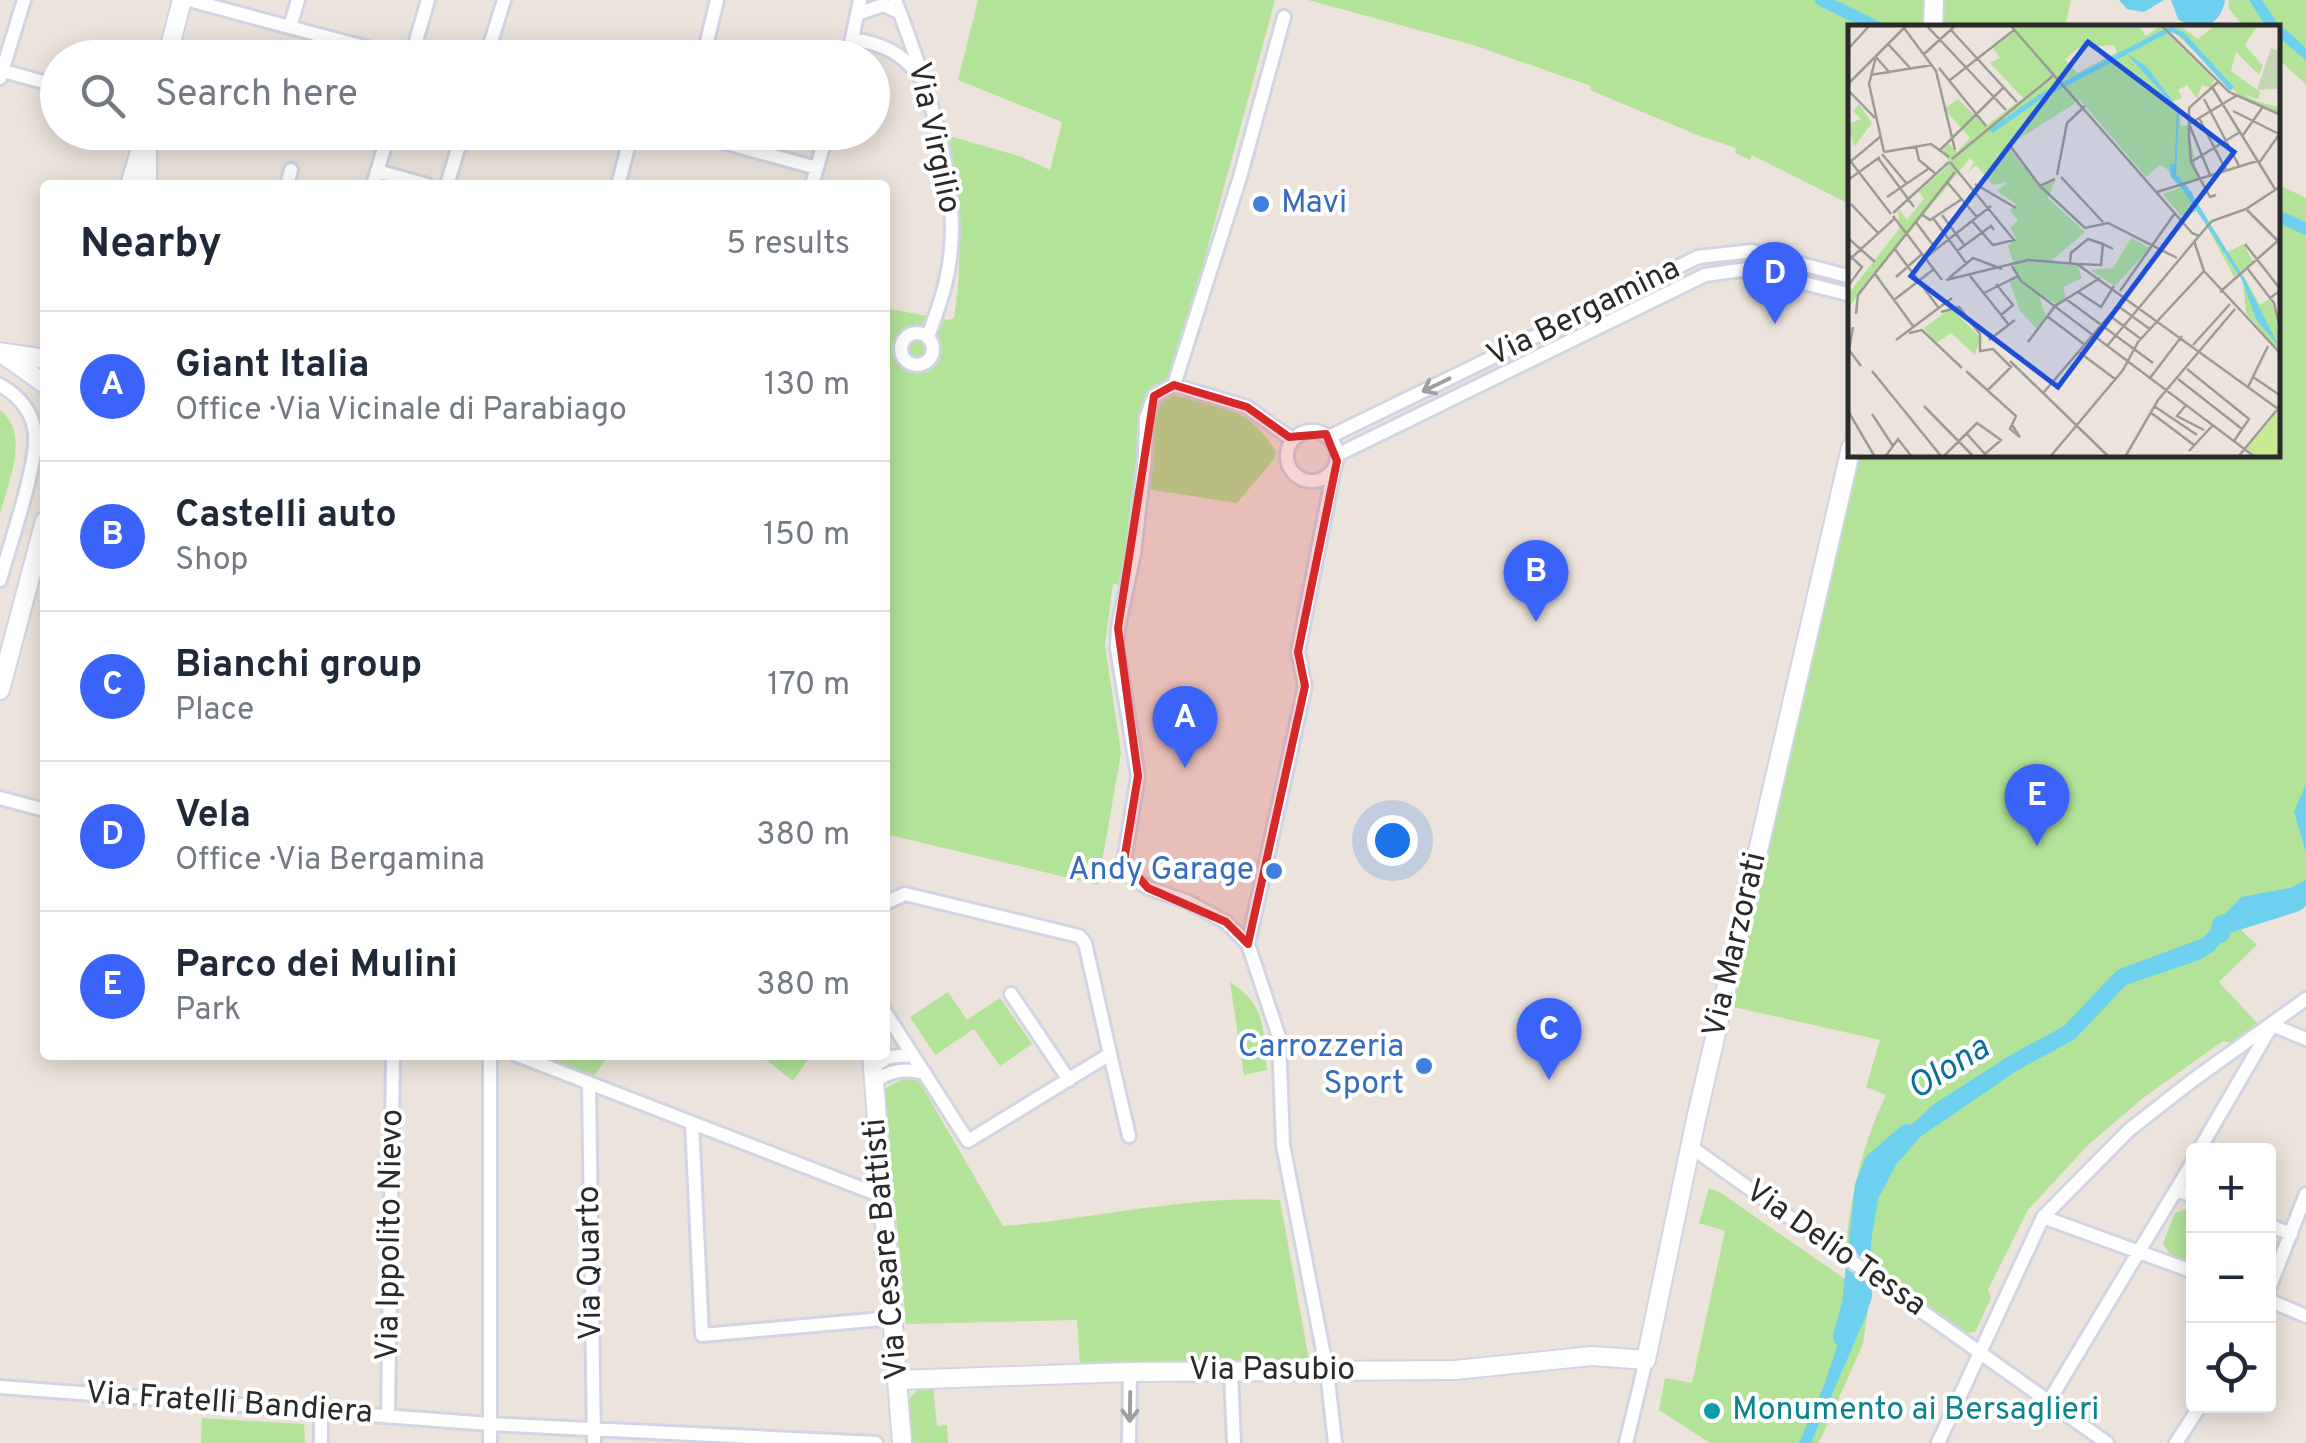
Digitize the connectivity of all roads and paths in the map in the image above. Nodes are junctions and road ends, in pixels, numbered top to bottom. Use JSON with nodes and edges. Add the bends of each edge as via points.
{"nodes":[{"id":1,"x":24,"y":0,"type":"edge"},
{"id":2,"x":186,"y":0,"type":"edge"},
{"id":3,"x":298,"y":0,"type":"edge"},
{"id":4,"x":428,"y":0,"type":"edge"},
{"id":5,"x":504,"y":0,"type":"edge"},
{"id":6,"x":717,"y":0,"type":"edge"},
{"id":7,"x":1934,"y":0,"type":"edge"},
{"id":8,"x":858,"y":7,"type":"edge"},
{"id":9,"x":901,"y":13,"type":"edge"},
{"id":10,"x":1284,"y":17,"type":"dead end"},
{"id":11,"x":1933,"y":25,"type":"edge"},
{"id":12,"x":290,"y":27,"type":"junction"},
{"id":13,"x":853,"y":39,"type":"joint"},
{"id":14,"x":173,"y":40,"type":"edge"},
{"id":15,"x":339,"y":40,"type":"edge"},
{"id":16,"x":414,"y":40,"type":"edge"},
{"id":17,"x":492,"y":40,"type":"edge"},
{"id":18,"x":707,"y":40,"type":"edge"},
{"id":19,"x":858,"y":40,"type":"edge"},
{"id":20,"x":890,"y":42,"type":"edge"},
{"id":21,"x":890,"y":50,"type":"edge"},
{"id":22,"x":1,"y":73,"type":"edge"},
{"id":23,"x":40,"y":82,"type":"edge"},
{"id":24,"x":924,"y":83,"type":"junction"},
{"id":25,"x":141,"y":150,"type":"edge"},
{"id":26,"x":146,"y":150,"type":"edge"},
{"id":27,"x":384,"y":150,"type":"edge"},
{"id":28,"x":458,"y":150,"type":"edge"},
{"id":29,"x":627,"y":150,"type":"edge"},
{"id":30,"x":752,"y":150,"type":"edge"},
{"id":31,"x":822,"y":150,"type":"edge"},
{"id":32,"x":817,"y":168,"type":"junction"},
{"id":33,"x":375,"y":178,"type":"edge"},
{"id":34,"x":132,"y":180,"type":"edge"},
{"id":35,"x":147,"y":180,"type":"edge"},
{"id":36,"x":449,"y":180,"type":"edge"},
{"id":37,"x":619,"y":180,"type":"edge"},
{"id":38,"x":813,"y":180,"type":"edge"},
{"id":39,"x":1848,"y":276,"type":"edge"},
{"id":40,"x":1848,"y":294,"type":"edge"},
{"id":41,"x":928,"y":336,"type":"dead end"},
{"id":42,"x":40,"y":358,"type":"edge"},
{"id":43,"x":40,"y":380,"type":"edge"},
{"id":44,"x":0,"y":385,"type":"edge"},
{"id":45,"x":1174,"y":385,"type":"junction"},
{"id":46,"x":1329,"y":437,"type":"junction"},
{"id":47,"x":1293,"y":440,"type":"junction"},
{"id":48,"x":1849,"y":458,"type":"edge"},
{"id":49,"x":1336,"y":462,"type":"junction"},
{"id":50,"x":40,"y":539,"type":"edge"},
{"id":51,"x":0,"y":580,"type":"edge"},
{"id":52,"x":0,"y":690,"type":"edge"},
{"id":53,"x":0,"y":798,"type":"edge"},
{"id":54,"x":40,"y":809,"type":"edge"},
{"id":55,"x":890,"y":900,"type":"edge"},
{"id":56,"x":1248,"y":944,"type":"junction"},
{"id":57,"x":1011,"y":994,"type":"dead end"},
{"id":58,"x":2306,"y":999,"type":"edge"},
{"id":59,"x":890,"y":1020,"type":"edge"},
{"id":60,"x":2272,"y":1025,"type":"junction"},
{"id":61,"x":2306,"y":1039,"type":"edge"},
{"id":62,"x":1110,"y":1054,"type":"junction"},
{"id":63,"x":913,"y":1055,"type":"junction"},
{"id":64,"x":890,"y":1057,"type":"edge"},
{"id":65,"x":393,"y":1060,"type":"edge"},
{"id":66,"x":490,"y":1060,"type":"edge"},
{"id":67,"x":530,"y":1060,"type":"edge"},
{"id":68,"x":873,"y":1068,"type":"edge"},
{"id":69,"x":924,"y":1073,"type":"junction"},
{"id":70,"x":1069,"y":1080,"type":"junction"},
{"id":71,"x":589,"y":1083,"type":"junction"},
{"id":72,"x":692,"y":1123,"type":"junction"},
{"id":73,"x":1128,"y":1136,"type":"dead end"},
{"id":74,"x":2203,"y":1143,"type":"edge"},
{"id":75,"x":1691,"y":1147,"type":"junction"},
{"id":76,"x":2186,"y":1173,"type":"edge"},
{"id":77,"x":2176,"y":1190,"type":"junction"},
{"id":78,"x":2186,"y":1193,"type":"edge"},
{"id":79,"x":2306,"y":1194,"type":"edge"},
{"id":80,"x":884,"y":1198,"type":"junction"},
{"id":81,"x":2043,"y":1217,"type":"junction"},
{"id":82,"x":2276,"y":1228,"type":"edge"},
{"id":83,"x":2291,"y":1234,"type":"junction"},
{"id":84,"x":2140,"y":1253,"type":"junction"},
{"id":85,"x":2186,"y":1269,"type":"edge"},
{"id":86,"x":2276,"y":1271,"type":"edge"},
{"id":87,"x":2276,"y":1303,"type":"edge"},
{"id":88,"x":2306,"y":1316,"type":"edge"},
{"id":89,"x":893,"y":1318,"type":"junction"},
{"id":90,"x":1979,"y":1351,"type":"junction"},
{"id":91,"x":1646,"y":1360,"type":"junction"},
{"id":92,"x":1327,"y":1371,"type":"junction"},
{"id":93,"x":1130,"y":1372,"type":"junction"},
{"id":94,"x":1231,"y":1372,"type":"junction"},
{"id":95,"x":898,"y":1380,"type":"junction"},
{"id":96,"x":0,"y":1387,"type":"edge"},
{"id":97,"x":2048,"y":1401,"type":"junction"},
{"id":98,"x":320,"y":1410,"type":"junction"},
{"id":99,"x":2195,"y":1413,"type":"edge"},
{"id":100,"x":388,"y":1416,"type":"junction"},
{"id":101,"x":490,"y":1424,"type":"junction"},
{"id":102,"x":594,"y":1427,"type":"junction"},
{"id":103,"x":691,"y":1438,"type":"edge"},
{"id":104,"x":793,"y":1441,"type":"edge"},
{"id":105,"x":321,"y":1443,"type":"edge"},
{"id":106,"x":490,"y":1443,"type":"edge"},
{"id":107,"x":594,"y":1443,"type":"edge"},
{"id":108,"x":876,"y":1443,"type":"edge"},
{"id":109,"x":902,"y":1443,"type":"edge"},
{"id":110,"x":1129,"y":1443,"type":"edge"},
{"id":111,"x":1234,"y":1443,"type":"edge"},
{"id":112,"x":1335,"y":1443,"type":"edge"},
{"id":113,"x":1626,"y":1443,"type":"edge"},
{"id":114,"x":1938,"y":1443,"type":"edge"},
{"id":115,"x":2107,"y":1443,"type":"edge"},
{"id":116,"x":2176,"y":1443,"type":"edge"}],
"edges":[{"from":1,"to":22,"type":"street"},
{"from":2,"to":12,"type":"street"},
{"from":2,"to":14,"type":"street"},
{"from":3,"to":12,"type":"street"},
{"from":4,"to":16,"type":"street"},
{"from":5,"to":17,"type":"street"},
{"from":6,"to":18,"type":"street"},
{"from":7,"to":11,"type":"street"},
{"from":8,"to":9,"type":"street","via":[[883,5]]},
{"from":8,"to":13,"type":"street"},
{"from":9,"to":20,"type":"street"},
{"from":9,"to":24,"type":"street","name":"Via Virgilio"},
{"from":10,"to":45,"type":"street"},
{"from":12,"to":15,"type":"street"},
{"from":13,"to":19,"type":"street"},
{"from":21,"to":24,"type":"street"},
{"from":22,"to":23,"type":"street"},
{"from":24,"to":41,"type":"street","name":"Via Virgilio","via":[[949,190],[952,244]]},
{"from":25,"to":34,"type":"street"},
{"from":26,"to":35,"type":"street"},
{"from":27,"to":33,"type":"street"},
{"from":28,"to":36,"type":"street"},
{"from":29,"to":37,"type":"street"},
{"from":30,"to":32,"type":"street"},
{"from":31,"to":32,"type":"street"},
{"from":32,"to":38,"type":"street"},
{"from":39,"to":46,"type":"street","name":"Via Bergamina","one_way":true,"via":[[1752,252],[1698,257]]},
{"from":40,"to":49,"type":"street","name":"Via Bergamina","via":[[1748,269],[1704,275]]},
{"from":42,"to":43,"type":"street","via":[[0,352]]},
{"from":44,"to":51,"type":"street","via":[[28,411],[35,444]]},
{"from":45,"to":47,"type":"street","via":[[1247,407]]},
{"from":45,"to":56,"type":"street","via":[[1154,396],[1146,418],[1134,553],[1118,628],[1138,776],[1124,861],[1148,888],[1226,922]]},
{"from":46,"to":47,"type":"street","via":[[1309,431]]},
{"from":46,"to":49,"type":"street"},
{"from":47,"to":49,"type":"street","via":[[1288,456],[1298,476],[1320,480]]},
{"from":48,"to":75,"type":"street","name":"Via Marzorati"},
{"from":49,"to":56,"type":"street","via":[[1298,652],[1305,686]]},
{"from":50,"to":52,"type":"street"},
{"from":53,"to":54,"type":"street"},
{"from":55,"to":62,"type":"street","via":[[906,894],[1079,936]]},
{"from":56,"to":92,"type":"street","via":[[1279,1037],[1283,1145]]},
{"from":57,"to":70,"type":"street"},
{"from":58,"to":60,"type":"street"},
{"from":59,"to":63,"type":"street"},
{"from":60,"to":61,"type":"street"},
{"from":60,"to":74,"type":"street"},
{"from":60,"to":81,"type":"street","via":[[2129,1130]]},
{"from":62,"to":70,"type":"street"},
{"from":62,"to":73,"type":"street"},
{"from":63,"to":64,"type":"street"},
{"from":63,"to":69,"type":"street"},
{"from":65,"to":100,"type":"street","name":"Via Ippolito Nievo"},
{"from":66,"to":101,"type":"street"},
{"from":67,"to":71,"type":"street"},
{"from":68,"to":69,"type":"street","via":[[882,1076]]},
{"from":68,"to":80,"type":"street","name":"Via Cesare Battisti"},
{"from":69,"to":70,"type":"street","via":[[968,1141]]},
{"from":71,"to":72,"type":"street"},
{"from":71,"to":102,"type":"street","name":"Via Quarto"},
{"from":72,"to":80,"type":"street"},
{"from":72,"to":89,"type":"street","via":[[702,1335]]},
{"from":75,"to":90,"type":"street","name":"Via Delio Tessa"},
{"from":75,"to":91,"type":"street","name":"Via Marzorati"},
{"from":76,"to":77,"type":"street"},
{"from":77,"to":78,"type":"street"},
{"from":77,"to":84,"type":"street"},
{"from":79,"to":83,"type":"street"},
{"from":80,"to":89,"type":"street","name":"Via Cesare Battisti"},
{"from":81,"to":84,"type":"street"},
{"from":81,"to":90,"type":"street"},
{"from":82,"to":83,"type":"street"},
{"from":83,"to":86,"type":"street"},
{"from":84,"to":85,"type":"street"},
{"from":84,"to":97,"type":"street"},
{"from":87,"to":88,"type":"street"},
{"from":89,"to":95,"type":"street","name":"Via Cesare Battisti"},
{"from":90,"to":97,"type":"street","name":"Via Delio Tessa"},
{"from":90,"to":114,"type":"street"},
{"from":91,"to":92,"type":"street","name":"Via Pasubio","via":[[1580,1356],[1455,1370]]},
{"from":91,"to":113,"type":"street","name":"Via Marzorati"},
{"from":92,"to":94,"type":"street","name":"Via Pasubio"},
{"from":92,"to":112,"type":"street"},
{"from":93,"to":94,"type":"street","name":"Via Pasubio"},
{"from":93,"to":95,"type":"street","name":"Via Pasubio"},
{"from":93,"to":110,"type":"street","one_way":true},
{"from":94,"to":111,"type":"street"},
{"from":95,"to":109,"type":"street","name":"Via Cesare Battisti"},
{"from":96,"to":98,"type":"street","name":"Via Fratelli Bandiera"},
{"from":97,"to":115,"type":"street","name":"Via Delio Tessa"},
{"from":98,"to":100,"type":"street","name":"Via Fratelli Bandiera"},
{"from":98,"to":105,"type":"street"},
{"from":99,"to":116,"type":"street"},
{"from":100,"to":101,"type":"street","name":"Via Fratelli Bandiera"},
{"from":101,"to":102,"type":"street","name":"Via Fratelli Bandiera"},
{"from":101,"to":106,"type":"street"},
{"from":102,"to":103,"type":"street","name":"Via Fratelli Bandiera"},
{"from":102,"to":107,"type":"street","name":"Via Quarto"},
{"from":103,"to":104,"type":"street","name":"Via Fratelli Bandiera"},
{"from":104,"to":108,"type":"street","name":"Via Fratelli Bandiera"}]}
